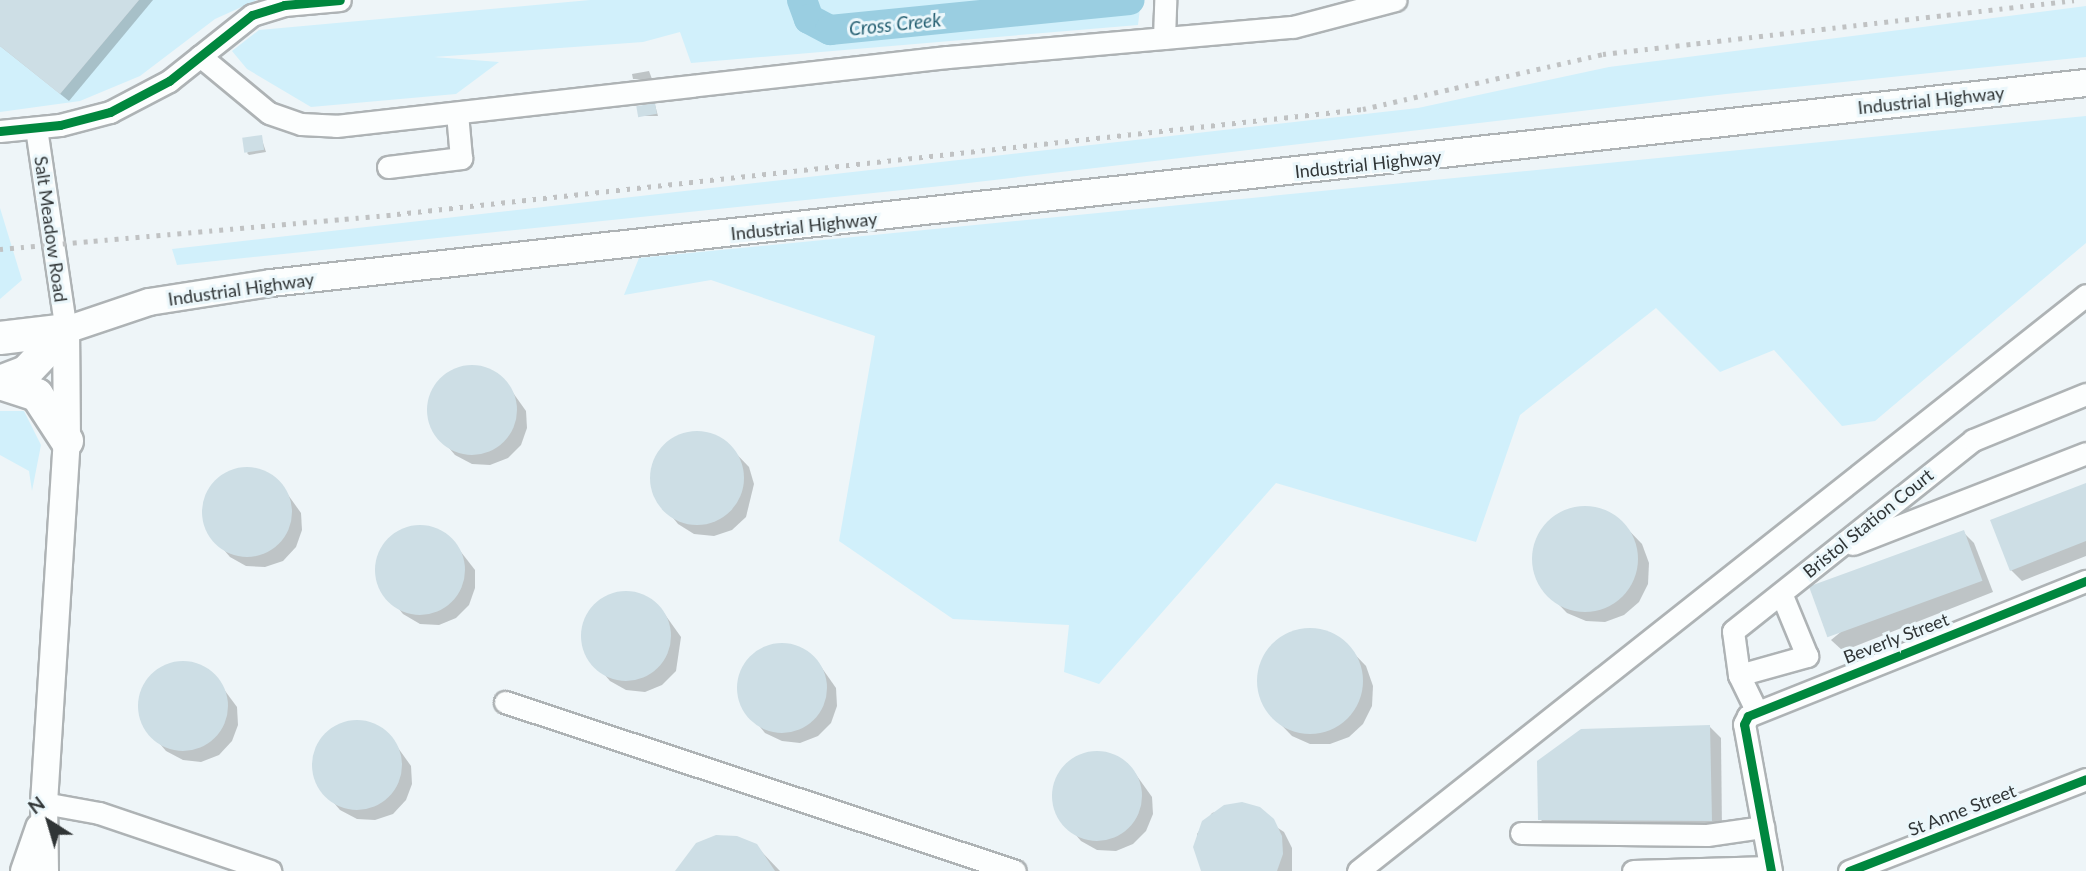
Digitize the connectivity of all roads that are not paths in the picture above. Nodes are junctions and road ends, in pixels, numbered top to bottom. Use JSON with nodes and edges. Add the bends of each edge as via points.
{"nodes":[{"id":1,"x":340,"y":0,"type":"edge"},
{"id":2,"x":1165,"y":0,"type":"edge"},
{"id":3,"x":1395,"y":0,"type":"edge"},
{"id":4,"x":1164,"y":38,"type":"junction"},
{"id":5,"x":200,"y":56,"type":"junction"},
{"id":6,"x":2086,"y":83,"type":"edge"},
{"id":7,"x":457,"y":113,"type":"junction"},
{"id":8,"x":36,"y":128,"type":"junction"},
{"id":9,"x":0,"y":131,"type":"edge"},
{"id":10,"x":388,"y":167,"type":"dead end"},
{"id":11,"x":2086,"y":295,"type":"edge"},
{"id":12,"x":66,"y":330,"type":"junction"},
{"id":13,"x":0,"y":338,"type":"edge"},
{"id":14,"x":0,"y":382,"type":"edge"},
{"id":15,"x":2086,"y":394,"type":"edge"},
{"id":16,"x":67,"y":441,"type":"junction"},
{"id":17,"x":2086,"y":453,"type":"edge"},
{"id":18,"x":1833,"y":551,"type":"junction"},
{"id":19,"x":2086,"y":581,"type":"edge"},
{"id":20,"x":1781,"y":593,"type":"junction"},
{"id":21,"x":1741,"y":678,"type":"junction"},
{"id":22,"x":505,"y":702,"type":"dead end"},
{"id":23,"x":1756,"y":710,"type":"junction"},
{"id":24,"x":2086,"y":779,"type":"edge"},
{"id":25,"x":44,"y":808,"type":"junction"},
{"id":26,"x":1763,"y":827,"type":"junction"},
{"id":27,"x":1521,"y":833,"type":"dead end"},
{"id":28,"x":1770,"y":869,"type":"edge"},
{"id":29,"x":24,"y":871,"type":"edge"},
{"id":30,"x":45,"y":871,"type":"edge"},
{"id":31,"x":270,"y":871,"type":"edge"},
{"id":32,"x":1015,"y":871,"type":"edge"},
{"id":33,"x":1358,"y":871,"type":"edge"},
{"id":34,"x":1633,"y":871,"type":"edge"},
{"id":35,"x":1849,"y":871,"type":"edge"}],
"edges":[{"from":1,"to":5,"type":"street","via":[[284,5],[251,15]]},
{"from":2,"to":4,"type":"street"},
{"from":3,"to":4,"type":"street","via":[[1293,27]]},
{"from":4,"to":7,"type":"street","via":[[947,57]]},
{"from":5,"to":7,"type":"street","via":[[256,105],[301,124],[336,126]]},
{"from":5,"to":8,"type":"street","via":[[130,104],[85,120]]},
{"from":6,"to":12,"type":"main road","name":"Industrial Highway","via":[[271,283],[149,302]]},
{"from":7,"to":10,"type":"street","via":[[461,158]]},
{"from":8,"to":9,"type":"street"},
{"from":8,"to":12,"type":"street","name":"Salt Meadow Road"},
{"from":11,"to":33,"type":"street"},
{"from":12,"to":13,"type":"highway"},
{"from":12,"to":14,"type":"highway","via":[[26,372]]},
{"from":12,"to":16,"type":"main road"},
{"from":14,"to":16,"type":"highway","via":[[37,395]]},
{"from":15,"to":18,"type":"street","name":"Bristol Station Court","via":[[1973,440]]},
{"from":16,"to":25,"type":"main road"},
{"from":17,"to":18,"type":"street"},
{"from":18,"to":20,"type":"street","name":"Bristol Station Court"},
{"from":19,"to":23,"type":"street","name":"Beverly Street"},
{"from":20,"to":21,"type":"street","name":"Bristol Station Court","via":[[1733,631]]},
{"from":20,"to":21,"type":"street","via":[[1807,656]]},
{"from":21,"to":23,"type":"street","name":"Bristol Station Court"},
{"from":22,"to":32,"type":"street"},
{"from":23,"to":26,"type":"street","via":[[1744,724]]},
{"from":24,"to":35,"type":"street","name":"St Anne Street"},
{"from":25,"to":29,"type":"main road"},
{"from":25,"to":30,"type":"main road"},
{"from":25,"to":31,"type":"street","via":[[99,813]]},
{"from":26,"to":27,"type":"street","via":[[1707,835]]},
{"from":26,"to":28,"type":"street"},
{"from":28,"to":34,"type":"street"}]}
